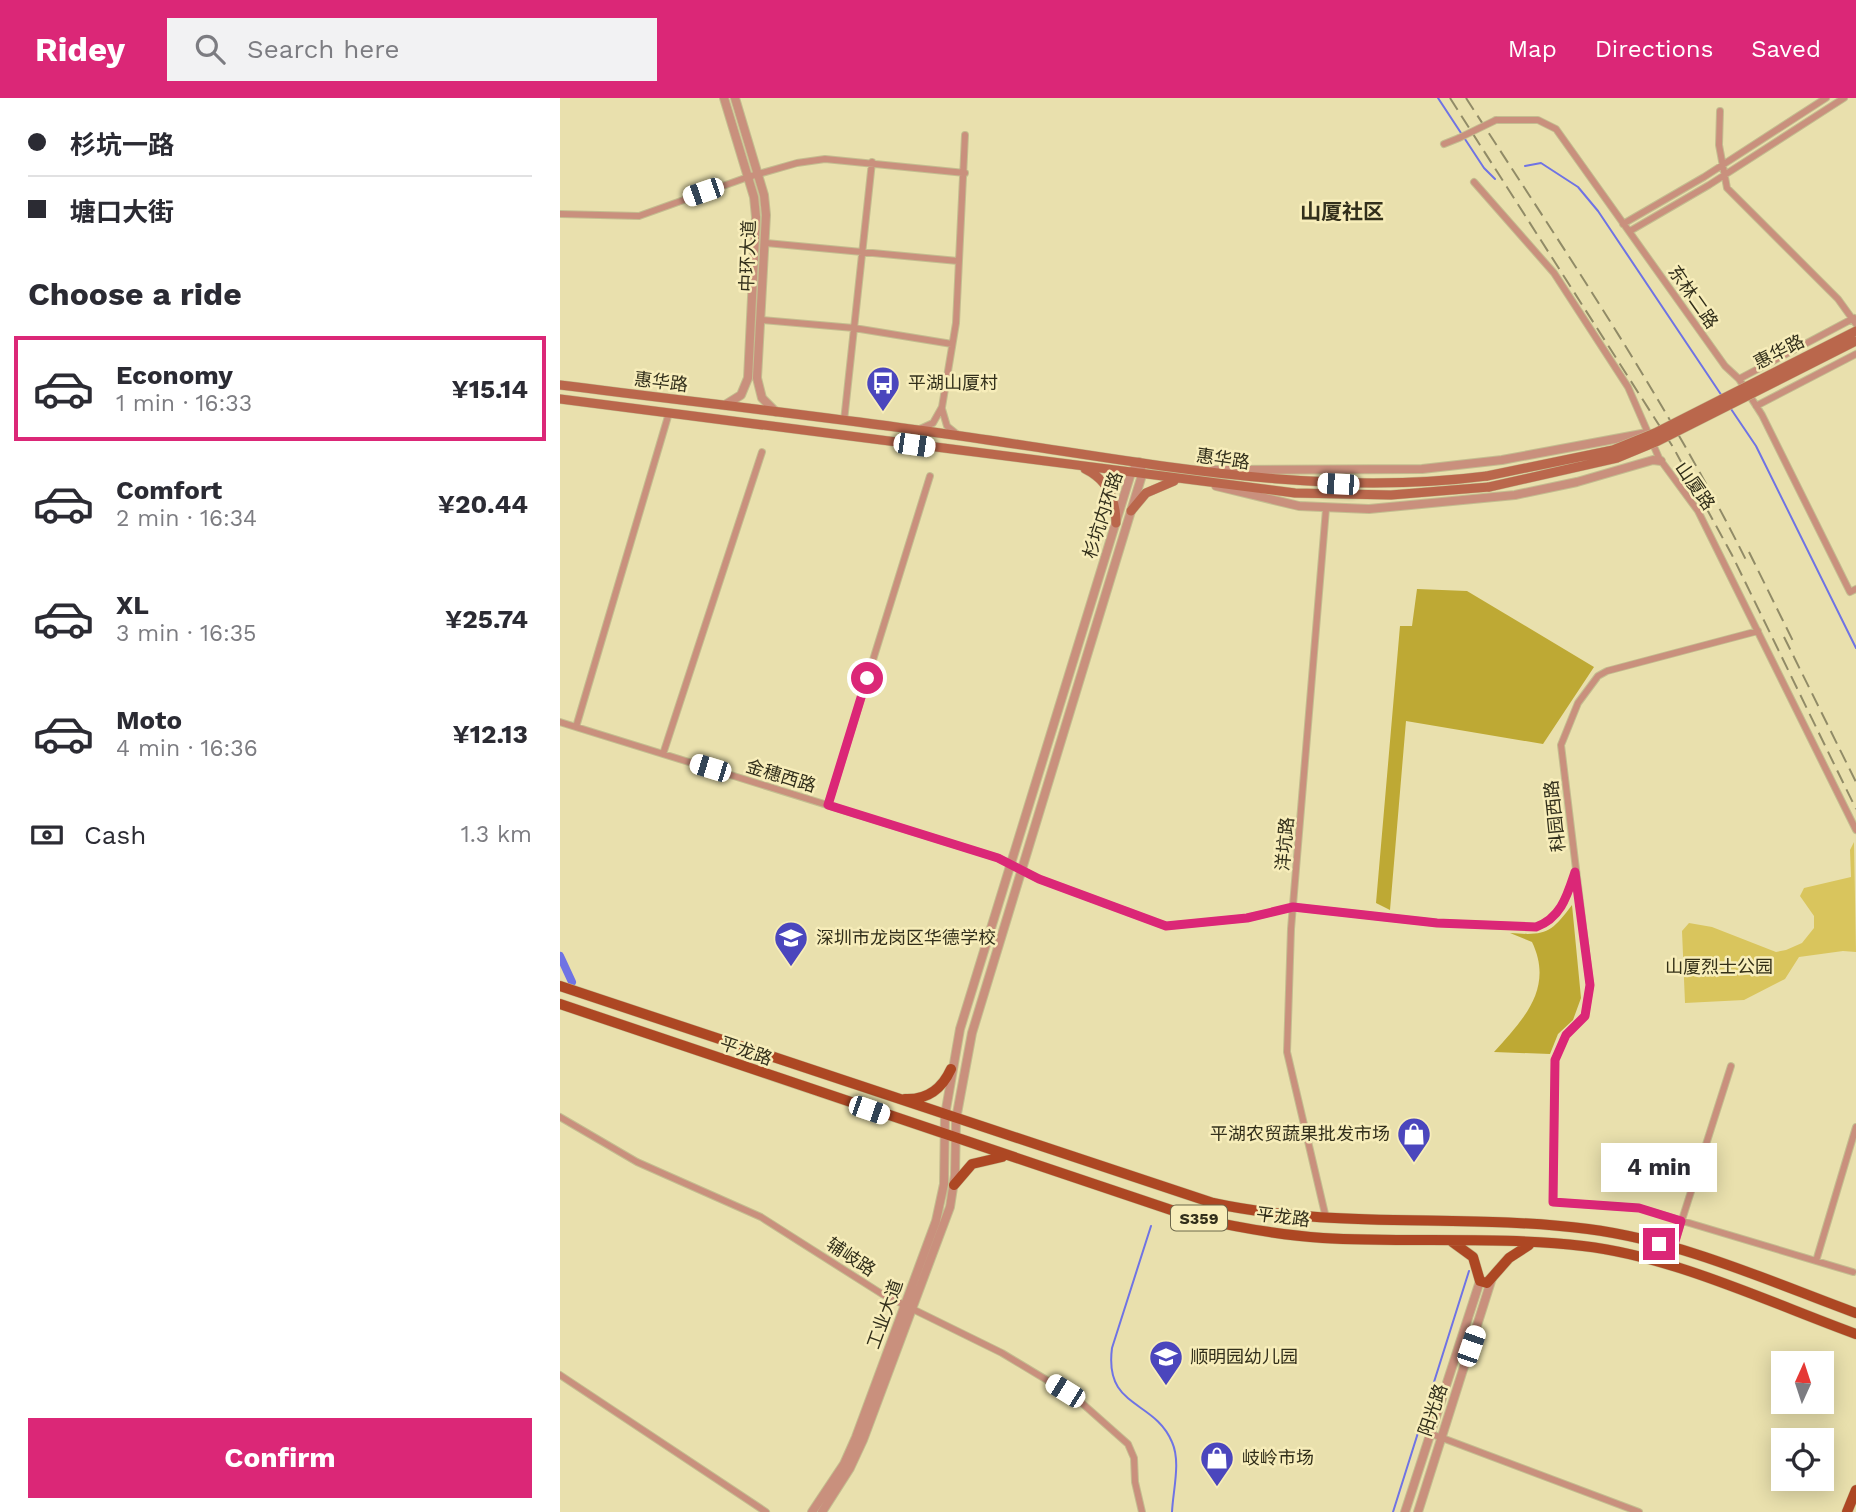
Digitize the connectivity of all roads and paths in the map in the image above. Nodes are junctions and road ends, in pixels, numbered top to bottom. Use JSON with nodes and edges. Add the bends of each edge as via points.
{"nodes":[{"id":1,"x":724,"y":98,"type":"edge"},
{"id":2,"x":735,"y":98,"type":"edge"},
{"id":3,"x":1826,"y":98,"type":"edge"},
{"id":4,"x":1844,"y":98,"type":"edge"},
{"id":5,"x":1720,"y":111,"type":"dead end"},
{"id":6,"x":965,"y":135,"type":"dead end"},
{"id":7,"x":1444,"y":144,"type":"dead end"},
{"id":8,"x":872,"y":162,"type":"junction"},
{"id":9,"x":1723,"y":165,"type":"junction"},
{"id":10,"x":965,"y":173,"type":"junction"},
{"id":11,"x":758,"y":175,"type":"junction"},
{"id":12,"x":1725,"y":175,"type":"junction"},
{"id":13,"x":748,"y":177,"type":"junction"},
{"id":14,"x":1474,"y":182,"type":"dead end"},
{"id":15,"x":560,"y":214,"type":"edge"},
{"id":16,"x":1623,"y":224,"type":"junction"},
{"id":17,"x":1630,"y":231,"type":"junction"},
{"id":18,"x":766,"y":243,"type":"junction"},
{"id":19,"x":862,"y":252,"type":"junction"},
{"id":20,"x":958,"y":261,"type":"junction"},
{"id":21,"x":761,"y":320,"type":"junction"},
{"id":22,"x":1855,"y":320,"type":"edge"},
{"id":23,"x":854,"y":328,"type":"junction"},
{"id":24,"x":1856,"y":331,"type":"edge"},
{"id":25,"x":1856,"y":341,"type":"edge"},
{"id":26,"x":952,"y":344,"type":"junction"},
{"id":27,"x":1856,"y":354,"type":"edge"},
{"id":28,"x":1739,"y":379,"type":"junction"},
{"id":29,"x":560,"y":385,"type":"edge"},
{"id":30,"x":560,"y":398,"type":"edge"},
{"id":31,"x":722,"y":405,"type":"junction"},
{"id":32,"x":1756,"y":406,"type":"junction"},
{"id":33,"x":942,"y":407,"type":"junction"},
{"id":34,"x":776,"y":412,"type":"junction"},
{"id":35,"x":670,"y":413,"type":"junction"},
{"id":36,"x":844,"y":422,"type":"junction"},
{"id":37,"x":915,"y":430,"type":"junction"},
{"id":38,"x":1647,"y":433,"type":"junction"},
{"id":39,"x":959,"y":435,"type":"junction"},
{"id":40,"x":762,"y":452,"type":"dead end"},
{"id":41,"x":1661,"y":461,"type":"junction"},
{"id":42,"x":1139,"y":462,"type":"junction"},
{"id":43,"x":1080,"y":467,"type":"junction"},
{"id":44,"x":1202,"y":471,"type":"junction"},
{"id":45,"x":1131,"y":474,"type":"junction"},
{"id":46,"x":1142,"y":475,"type":"junction"},
{"id":47,"x":930,"y":476,"type":"dead end"},
{"id":48,"x":1181,"y":480,"type":"junction"},
{"id":49,"x":1200,"y":482,"type":"junction"},
{"id":50,"x":1488,"y":482,"type":"junction"},
{"id":51,"x":1326,"y":509,"type":"junction"},
{"id":52,"x":1131,"y":510,"type":"junction"},
{"id":53,"x":1116,"y":523,"type":"junction"},
{"id":54,"x":1853,"y":590,"type":"edge"},
{"id":55,"x":1758,"y":631,"type":"junction"},
{"id":56,"x":560,"y":722,"type":"edge"},
{"id":57,"x":576,"y":727,"type":"junction"},
{"id":58,"x":663,"y":754,"type":"junction"},
{"id":59,"x":828,"y":805,"type":"junction"},
{"id":60,"x":1856,"y":830,"type":"edge"},
{"id":61,"x":1009,"y":864,"type":"junction"},
{"id":62,"x":1021,"y":870,"type":"junction"},
{"id":63,"x":1575,"y":872,"type":"junction"},
{"id":64,"x":1293,"y":907,"type":"junction"},
{"id":65,"x":563,"y":987,"type":"edge"},
{"id":66,"x":560,"y":1004,"type":"edge"},
{"id":67,"x":1731,"y":1066,"type":"dead end"},
{"id":68,"x":951,"y":1069,"type":"junction"},
{"id":69,"x":897,"y":1098,"type":"junction"},
{"id":70,"x":945,"y":1115,"type":"junction"},
{"id":71,"x":560,"y":1117,"type":"edge"},
{"id":72,"x":956,"y":1118,"type":"junction"},
{"id":73,"x":1856,"y":1127,"type":"edge"},
{"id":74,"x":945,"y":1135,"type":"junction"},
{"id":75,"x":956,"y":1139,"type":"junction"},
{"id":76,"x":1016,"y":1159,"type":"junction"},
{"id":77,"x":954,"y":1185,"type":"junction"},
{"id":78,"x":1326,"y":1220,"type":"junction"},
{"id":79,"x":1681,"y":1221,"type":"junction"},
{"id":80,"x":1445,"y":1240,"type":"junction"},
{"id":81,"x":1540,"y":1243,"type":"junction"},
{"id":82,"x":1673,"y":1248,"type":"junction"},
{"id":83,"x":1816,"y":1261,"type":"junction"},
{"id":84,"x":1853,"y":1272,"type":"dead end"},
{"id":85,"x":1492,"y":1278,"type":"junction"},
{"id":86,"x":1480,"y":1281,"type":"junction"},
{"id":87,"x":909,"y":1307,"type":"junction"},
{"id":88,"x":1856,"y":1313,"type":"edge"},
{"id":89,"x":1856,"y":1334,"type":"edge"},
{"id":90,"x":560,"y":1375,"type":"edge"},
{"id":91,"x":1429,"y":1433,"type":"junction"},
{"id":92,"x":1440,"y":1437,"type":"junction"},
{"id":93,"x":1856,"y":1490,"type":"edge"},
{"id":94,"x":766,"y":1512,"type":"edge"},
{"id":95,"x":813,"y":1512,"type":"edge"},
{"id":96,"x":822,"y":1512,"type":"edge"},
{"id":97,"x":1142,"y":1512,"type":"edge"},
{"id":98,"x":1405,"y":1512,"type":"edge"},
{"id":99,"x":1418,"y":1512,"type":"edge"},
{"id":100,"x":1639,"y":1512,"type":"edge"},
{"id":101,"x":1847,"y":1512,"type":"edge"}],
"edges":[{"from":1,"to":13,"type":"street","name":"中环大道"},
{"from":2,"to":11,"type":"street","name":"中环大道"},
{"from":3,"to":9,"type":"street"},
{"from":4,"to":12,"type":"street"},
{"from":5,"to":9,"type":"street"},
{"from":6,"to":10,"type":"street"},
{"from":7,"to":16,"type":"street","name":"东林二路","bridge":true,"via":[[1496,120],[1538,120],[1556,129]]},
{"from":8,"to":10,"type":"street"},
{"from":8,"to":11,"type":"street","via":[[825,159]]},
{"from":8,"to":19,"type":"street"},
{"from":9,"to":12,"type":"street"},
{"from":9,"to":16,"type":"street"},
{"from":10,"to":20,"type":"street"},
{"from":11,"to":13,"type":"street"},
{"from":11,"to":18,"type":"street","name":"中环大道"},
{"from":12,"to":17,"type":"street"},
{"from":12,"to":22,"type":"street","via":[[1727,188]]},
{"from":13,"to":15,"type":"street","via":[[639,216]]},
{"from":13,"to":31,"type":"street","name":"中环大道","via":[[756,225],[748,378],[741,395]]},
{"from":14,"to":38,"type":"street","name":"山厦路","via":[[1554,273],[1628,387]]},
{"from":16,"to":17,"type":"street","name":"东林二路"},
{"from":17,"to":28,"type":"street","name":"东林二路","via":[[1725,366]]},
{"from":18,"to":19,"type":"street"},
{"from":18,"to":21,"type":"street","name":"中环大道"},
{"from":19,"to":20,"type":"street"},
{"from":19,"to":23,"type":"street"},
{"from":20,"to":26,"type":"street"},
{"from":21,"to":23,"type":"street"},
{"from":21,"to":34,"type":"street","name":"中环大道","via":[[758,389]]},
{"from":22,"to":28,"type":"street"},
{"from":23,"to":26,"type":"street"},
{"from":23,"to":36,"type":"street"},
{"from":24,"to":50,"type":"main road","name":"惠华路","bridge":true,"via":[[1655,433],[1613,450]]},
{"from":25,"to":50,"type":"main road","name":"惠华路","bridge":true,"via":[[1637,450],[1587,467]]},
{"from":26,"to":33,"type":"street"},
{"from":27,"to":32,"type":"street"},
{"from":28,"to":32,"type":"street","name":"东林二路"},
{"from":29,"to":31,"type":"main road","name":"惠华路"},
{"from":30,"to":35,"type":"main road","name":"惠华路"},
{"from":31,"to":34,"type":"main road","name":"惠华路"},
{"from":32,"to":54,"type":"street","name":"东林二路"},
{"from":33,"to":37,"type":"street","via":[[933,423]]},
{"from":33,"to":39,"type":"street","via":[[947,426]]},
{"from":34,"to":36,"type":"main road","name":"惠华路"},
{"from":35,"to":43,"type":"main road","name":"惠华路"},
{"from":35,"to":57,"type":"street"},
{"from":36,"to":37,"type":"main road","name":"惠华路"},
{"from":37,"to":39,"type":"main road","name":"惠华路"},
{"from":38,"to":41,"type":"street","name":"山厦路"},
{"from":38,"to":44,"type":"street","via":[[1503,460],[1422,469]]},
{"from":39,"to":42,"type":"main road","name":"惠华路"},
{"from":40,"to":58,"type":"street"},
{"from":41,"to":51,"type":"street","via":[[1474,501]]},
{"from":41,"to":55,"type":"street","name":"山厦路","via":[[1698,511]]},
{"from":42,"to":44,"type":"main road","name":"惠华路"},
{"from":42,"to":45,"type":"street","name":"杉坑内环路"},
{"from":42,"to":46,"type":"street","name":"杉坑内环路"},
{"from":43,"to":45,"type":"main road","name":"惠华路"},
{"from":43,"to":53,"type":"main road","via":[[1110,490]]},
{"from":44,"to":50,"type":"main road","name":"惠华路","via":[[1338,484]]},
{"from":45,"to":46,"type":"main road","name":"惠华路"},
{"from":45,"to":53,"type":"street","name":"杉坑内环路"},
{"from":46,"to":48,"type":"main road","name":"惠华路"},
{"from":46,"to":52,"type":"street","name":"杉坑内环路"},
{"from":47,"to":59,"type":"street"},
{"from":48,"to":49,"type":"main road","name":"惠华路"},
{"from":48,"to":52,"type":"main road","via":[[1156,486]]},
{"from":49,"to":50,"type":"main road","name":"惠华路","via":[[1338,495],[1441,492]]},
{"from":49,"to":51,"type":"street"},
{"from":51,"to":64,"type":"street","name":"洋坑路"},
{"from":52,"to":62,"type":"street","name":"杉坑内环路"},
{"from":53,"to":61,"type":"street","name":"杉坑内环路"},
{"from":55,"to":60,"type":"street","name":"山厦路"},
{"from":55,"to":63,"type":"street","name":"科园西路","via":[[1607,671],[1578,703],[1561,745]]},
{"from":56,"to":57,"type":"street","name":"金穗西路"},
{"from":57,"to":58,"type":"street","name":"金穗西路"},
{"from":58,"to":59,"type":"street","name":"金穗西路"},
{"from":59,"to":61,"type":"street","name":"金穗西路"},
{"from":61,"to":62,"type":"street","name":"金穗西路"},
{"from":61,"to":68,"type":"street","name":"杉坑内环路"},
{"from":62,"to":64,"type":"street","name":"金穗西路","via":[[1166,926],[1247,918]]},
{"from":62,"to":72,"type":"street","name":"杉坑内环路","via":[[972,1033]]},
{"from":63,"to":64,"type":"street","name":"金穗西路","via":[[1557,914],[1536,927],[1437,923]]},
{"from":63,"to":79,"type":"street","name":"科园西路","via":[[1589,1003],[1555,1060],[1553,1202],[1639,1208]]},
{"from":64,"to":78,"type":"street","name":"洋坑路","via":[[1287,1052]]},
{"from":65,"to":69,"type":"main road","name":"平龙路","number":"S359"},
{"from":66,"to":74,"type":"main road","name":"平龙路","number":"S359"},
{"from":67,"to":79,"type":"street"},
{"from":68,"to":69,"type":"main road","via":[[947,1080],[932,1093]]},
{"from":68,"to":70,"type":"street","name":"杉坑内环路"},
{"from":69,"to":70,"type":"main road","name":"平龙路","number":"S359"},
{"from":70,"to":72,"type":"main road","name":"平龙路","number":"S359"},
{"from":70,"to":74,"type":"street","name":"工业大道"},
{"from":71,"to":87,"type":"street","name":"辅岐路","via":[[637,1162],[761,1217]]},
{"from":72,"to":75,"type":"street","name":"工业大道"},
{"from":72,"to":78,"type":"main road","name":"平龙路","number":"S359","via":[[1213,1203]]},
{"from":73,"to":83,"type":"street"},
{"from":74,"to":75,"type":"main road","name":"平龙路","number":"S359"},
{"from":74,"to":87,"type":"street","name":"工业大道","via":[[939,1211]]},
{"from":75,"to":76,"type":"main road","name":"平龙路","number":"S359"},
{"from":75,"to":77,"type":"street","name":"工业大道"},
{"from":76,"to":77,"type":"main road","via":[[980,1161],[966,1169]]},
{"from":76,"to":80,"type":"main road","name":"平龙路","number":"S359","via":[[1224,1224],[1322,1238]]},
{"from":77,"to":87,"type":"street","name":"工业大道","via":[[946,1220]]},
{"from":78,"to":82,"type":"main road","name":"平龙路","number":"S359","via":[[1585,1229]]},
{"from":79,"to":82,"type":"street"},
{"from":79,"to":83,"type":"street"},
{"from":80,"to":81,"type":"main road","name":"平龙路","number":"S359"},
{"from":80,"to":86,"type":"main road","via":[[1474,1257]]},
{"from":81,"to":85,"type":"main road","via":[[1516,1251]]},
{"from":81,"to":89,"type":"main road","name":"平龙路","number":"S359","via":[[1646,1258]]},
{"from":82,"to":88,"type":"main road","name":"平龙路","number":"S359"},
{"from":83,"to":84,"type":"street"},
{"from":85,"to":86,"type":"main road","via":[[1487,1283]]},
{"from":85,"to":92,"type":"street","name":"阳光路"},
{"from":86,"to":91,"type":"street","name":"阳光路"},
{"from":87,"to":95,"type":"street","name":"工业大道","via":[[850,1452]]},
{"from":87,"to":96,"type":"street","name":"工业大道","via":[[863,1440]]},
{"from":87,"to":97,"type":"street","name":"辅岐路","via":[[1055,1385],[1124,1438],[1134,1458]]},
{"from":90,"to":94,"type":"street"},
{"from":91,"to":92,"type":"street"},
{"from":91,"to":98,"type":"street","name":"阳光路"},
{"from":92,"to":99,"type":"street","name":"阳光路"},
{"from":92,"to":100,"type":"street"},
{"from":93,"to":101,"type":"main road"}]}
